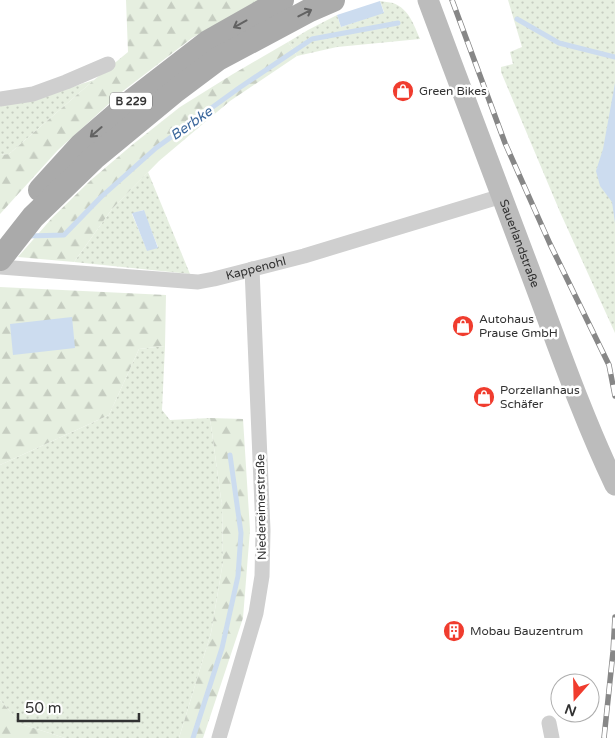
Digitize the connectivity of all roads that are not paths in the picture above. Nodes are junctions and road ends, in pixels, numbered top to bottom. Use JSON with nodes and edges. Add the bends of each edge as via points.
{"nodes":[{"id":1,"x":282,"y":0,"type":"edge"},
{"id":2,"x":333,"y":0,"type":"edge"},
{"id":3,"x":428,"y":0,"type":"edge"},
{"id":4,"x":108,"y":64,"type":"dead end"},
{"id":5,"x":0,"y":99,"type":"edge"},
{"id":6,"x":502,"y":196,"type":"junction"},
{"id":7,"x":2,"y":232,"type":"edge"},
{"id":8,"x":0,"y":260,"type":"edge"},
{"id":9,"x":0,"y":267,"type":"edge"},
{"id":10,"x":252,"y":270,"type":"junction"},
{"id":11,"x":615,"y":485,"type":"edge"},
{"id":12,"x":219,"y":738,"type":"edge"}],
"edges":[{"from":1,"to":7,"type":"main road","number":"B 229","one_way":true,"via":[[208,42],[133,100],[81,145]]},
{"from":8,"to":2,"type":"main road","number":"B 229","one_way":true,"via":[[33,216],[94,158],[174,92],[218,59]]},
{"from":3,"to":6,"type":"street","name":"Sauerlandstraße"},
{"from":4,"to":5,"type":"street","via":[[33,94]]},
{"from":6,"to":10,"type":"street","name":"Kappenohl"},
{"from":6,"to":11,"type":"street","name":"Sauerlandstraße","via":[[568,376]]},
{"from":9,"to":10,"type":"street","name":"Kappenohl","via":[[198,282]]},
{"from":10,"to":12,"type":"street","name":"Niedereimerstraße","via":[[264,530],[262,576],[256,613]]}]}
